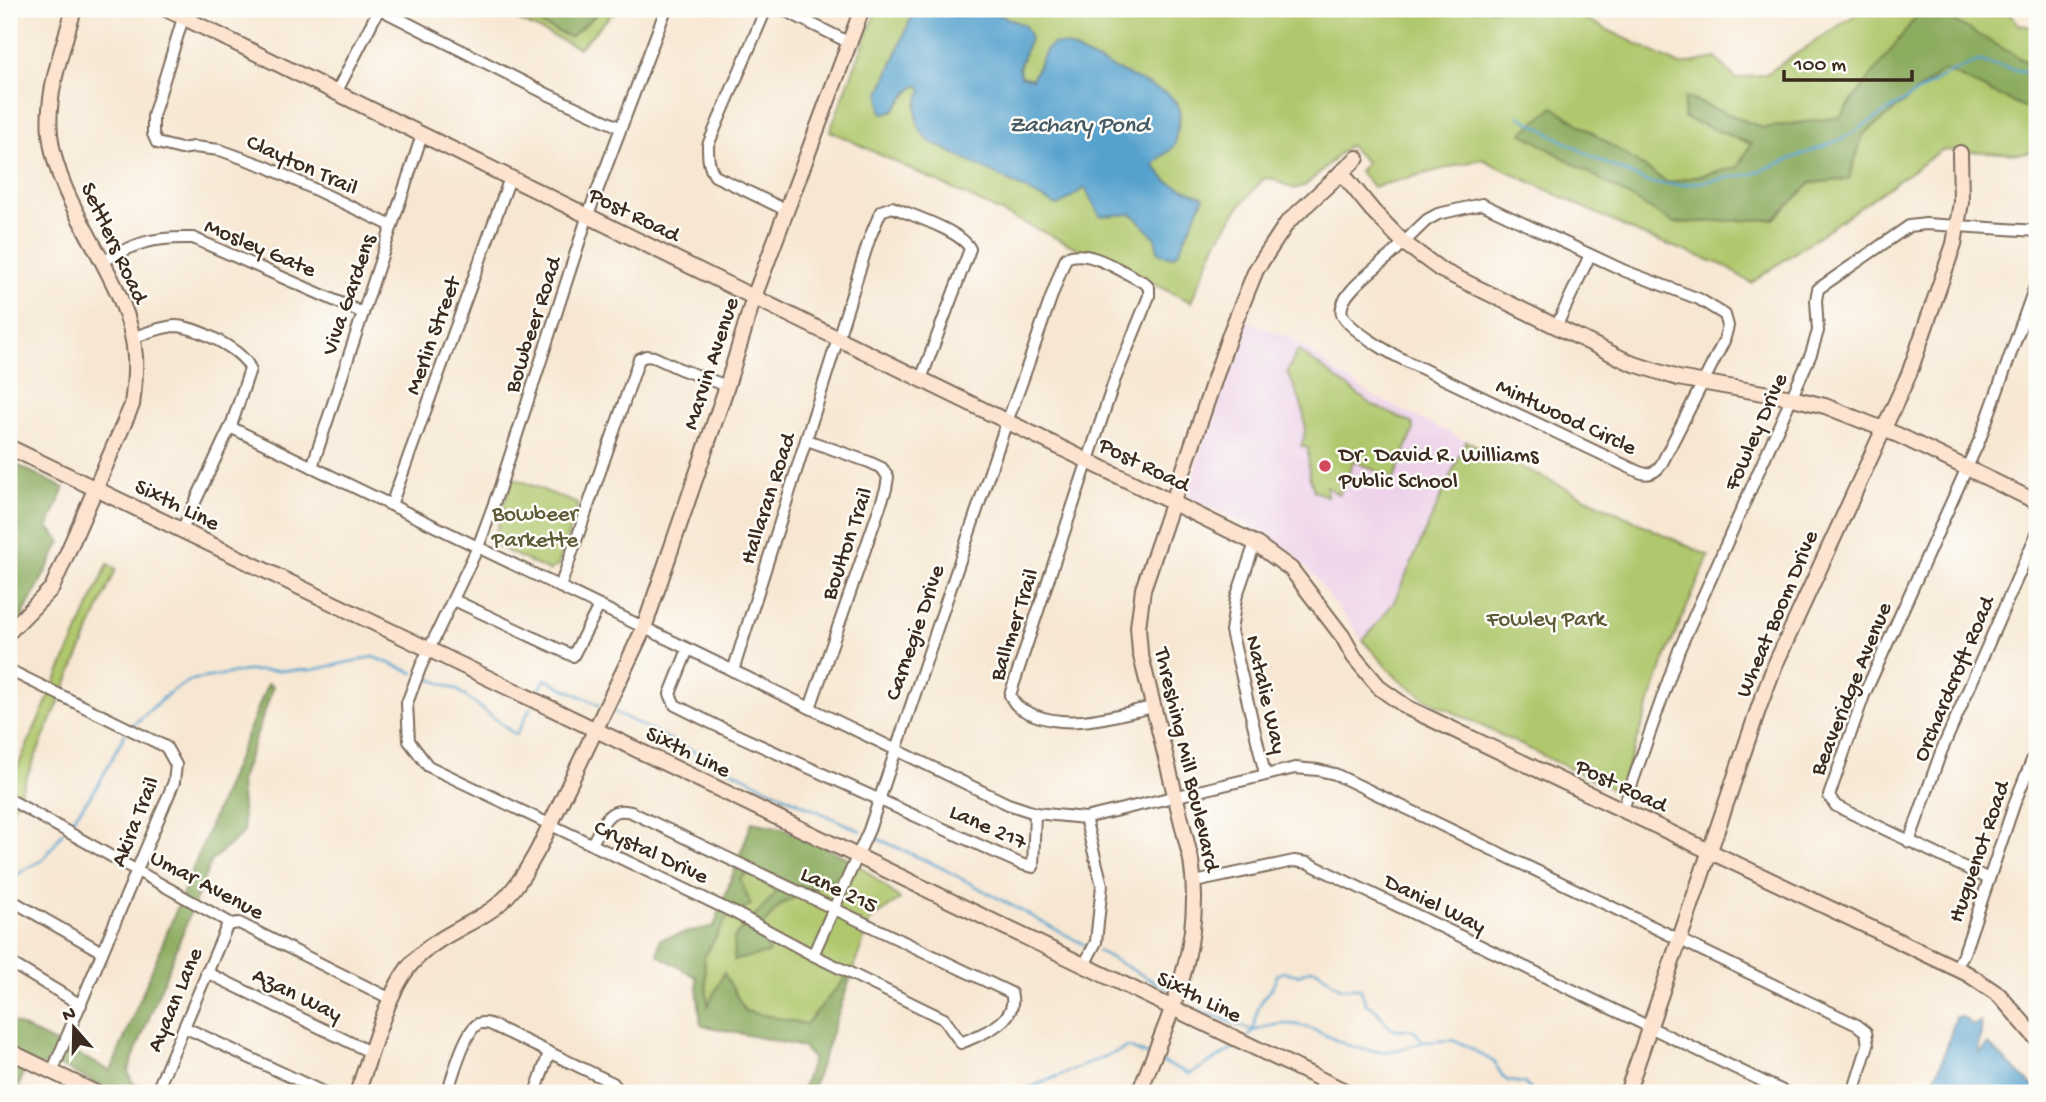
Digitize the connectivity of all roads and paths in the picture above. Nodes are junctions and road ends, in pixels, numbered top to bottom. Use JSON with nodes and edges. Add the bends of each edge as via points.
{"nodes":[{"id":1,"x":74,"y":9,"type":"edge"},
{"id":2,"x":166,"y":9,"type":"edge"},
{"id":3,"x":379,"y":9,"type":"edge"},
{"id":4,"x":666,"y":9,"type":"edge"},
{"id":5,"x":766,"y":9,"type":"edge"},
{"id":6,"x":782,"y":9,"type":"edge"},
{"id":7,"x":862,"y":9,"type":"edge"},
{"id":8,"x":183,"y":18,"type":"junction"},
{"id":9,"x":848,"y":42,"type":"junction"},
{"id":10,"x":336,"y":93,"type":"junction"},
{"id":11,"x":619,"y":127,"type":"junction"},
{"id":12,"x":422,"y":135,"type":"junction"},
{"id":13,"x":1961,"y":153,"type":"dead end"},
{"id":14,"x":1357,"y":158,"type":"dead end"},
{"id":15,"x":1341,"y":172,"type":"junction"},
{"id":16,"x":510,"y":178,"type":"junction"},
{"id":17,"x":786,"y":210,"type":"junction"},
{"id":18,"x":588,"y":215,"type":"junction"},
{"id":19,"x":392,"y":226,"type":"junction"},
{"id":20,"x":1958,"y":226,"type":"junction"},
{"id":21,"x":2037,"y":231,"type":"edge"},
{"id":22,"x":1404,"y":243,"type":"junction"},
{"id":23,"x":1590,"y":255,"type":"junction"},
{"id":24,"x":102,"y":262,"type":"junction"},
{"id":25,"x":2037,"y":281,"type":"edge"},
{"id":26,"x":754,"y":297,"type":"junction"},
{"id":27,"x":363,"y":313,"type":"junction"},
{"id":28,"x":1556,"y":327,"type":"junction"},
{"id":29,"x":132,"y":338,"type":"junction"},
{"id":30,"x":839,"y":339,"type":"junction"},
{"id":31,"x":921,"y":379,"type":"junction"},
{"id":32,"x":1703,"y":383,"type":"junction"},
{"id":33,"x":727,"y":386,"type":"junction"},
{"id":34,"x":1792,"y":398,"type":"junction"},
{"id":35,"x":1007,"y":421,"type":"junction"},
{"id":36,"x":230,"y":427,"type":"junction"},
{"id":37,"x":1883,"y":429,"type":"junction"},
{"id":38,"x":807,"y":440,"type":"junction"},
{"id":39,"x":9,"y":447,"type":"edge"},
{"id":40,"x":1088,"y":460,"type":"junction"},
{"id":41,"x":312,"y":467,"type":"junction"},
{"id":42,"x":1967,"y":468,"type":"junction"},
{"id":43,"x":96,"y":489,"type":"junction"},
{"id":44,"x":1172,"y":501,"type":"junction"},
{"id":45,"x":2037,"y":502,"type":"edge"},
{"id":46,"x":391,"y":505,"type":"junction"},
{"id":47,"x":182,"y":530,"type":"junction"},
{"id":48,"x":2037,"y":533,"type":"edge"},
{"id":49,"x":1255,"y":544,"type":"junction"},
{"id":50,"x":478,"y":547,"type":"junction"},
{"id":51,"x":560,"y":587,"type":"junction"},
{"id":52,"x":454,"y":600,"type":"junction"},
{"id":53,"x":598,"y":606,"type":"junction"},
{"id":54,"x":644,"y":628,"type":"junction"},
{"id":55,"x":9,"y":632,"type":"edge"},
{"id":56,"x":688,"y":649,"type":"junction"},
{"id":57,"x":431,"y":650,"type":"junction"},
{"id":58,"x":9,"y":670,"type":"edge"},
{"id":59,"x":733,"y":671,"type":"junction"},
{"id":60,"x":1153,"y":707,"type":"junction"},
{"id":61,"x":810,"y":708,"type":"junction"},
{"id":62,"x":595,"y":729,"type":"junction"},
{"id":63,"x":2037,"y":748,"type":"edge"},
{"id":64,"x":896,"y":750,"type":"junction"},
{"id":65,"x":1265,"y":774,"type":"junction"},
{"id":66,"x":1174,"y":795,"type":"junction"},
{"id":67,"x":9,"y":799,"type":"edge"},
{"id":68,"x":880,"y":799,"type":"junction"},
{"id":69,"x":1623,"y":809,"type":"junction"},
{"id":70,"x":1035,"y":813,"type":"junction"},
{"id":71,"x":1085,"y":818,"type":"junction"},
{"id":72,"x":550,"y":825,"type":"junction"},
{"id":73,"x":1909,"y":842,"type":"junction"},
{"id":74,"x":593,"y":844,"type":"junction"},
{"id":75,"x":1710,"y":851,"type":"junction"},
{"id":76,"x":858,"y":857,"type":"junction"},
{"id":77,"x":137,"y":870,"type":"junction"},
{"id":78,"x":1989,"y":879,"type":"junction"},
{"id":79,"x":1195,"y":882,"type":"junction"},
{"id":80,"x":9,"y":899,"type":"edge"},
{"id":81,"x":834,"y":909,"type":"junction"},
{"id":82,"x":232,"y":923,"type":"junction"},
{"id":83,"x":1679,"y":941,"type":"junction"},
{"id":84,"x":102,"y":952,"type":"junction"},
{"id":85,"x":813,"y":955,"type":"junction"},
{"id":86,"x":9,"y":962,"type":"edge"},
{"id":87,"x":1084,"y":965,"type":"junction"},
{"id":88,"x":1956,"y":968,"type":"junction"},
{"id":89,"x":206,"y":972,"type":"junction"},
{"id":90,"x":391,"y":999,"type":"junction"},
{"id":91,"x":81,"y":1004,"type":"junction"},
{"id":92,"x":1173,"y":1007,"type":"junction"},
{"id":93,"x":184,"y":1027,"type":"junction"},
{"id":94,"x":1649,"y":1028,"type":"junction"},
{"id":95,"x":2037,"y":1039,"type":"edge"},
{"id":96,"x":961,"y":1043,"type":"joint"},
{"id":97,"x":9,"y":1051,"type":"edge"},
{"id":98,"x":372,"y":1053,"type":"junction"},
{"id":99,"x":549,"y":1053,"type":"junction"},
{"id":100,"x":52,"y":1072,"type":"junction"},
{"id":101,"x":96,"y":1093,"type":"edge"},
{"id":102,"x":156,"y":1093,"type":"edge"},
{"id":103,"x":325,"y":1093,"type":"edge"},
{"id":104,"x":357,"y":1093,"type":"edge"},
{"id":105,"x":447,"y":1093,"type":"edge"},
{"id":106,"x":535,"y":1093,"type":"edge"},
{"id":107,"x":621,"y":1093,"type":"edge"},
{"id":108,"x":1139,"y":1093,"type":"edge"},
{"id":109,"x":1349,"y":1093,"type":"edge"},
{"id":110,"x":1627,"y":1093,"type":"edge"},
{"id":111,"x":1787,"y":1093,"type":"edge"},
{"id":112,"x":1853,"y":1093,"type":"edge"}],
"edges":[{"from":1,"to":24,"type":"street","name":"Settlers Road","via":[[57,69],[50,134],[68,195]]},
{"from":2,"to":8,"type":"street","name":"Post Road"},
{"from":3,"to":10,"type":"street"},
{"from":3,"to":11,"type":"street"},
{"from":4,"to":11,"type":"street","name":"Bowbeer Road"},
{"from":5,"to":17,"type":"street","via":[[708,145],[708,159],[715,176]]},
{"from":6,"to":9,"type":"street"},
{"from":7,"to":9,"type":"street","name":"Marvin Avenue"},
{"from":8,"to":10,"type":"street","name":"Post Road"},
{"from":8,"to":19,"type":"street","name":"Clayton Trail","via":[[153,116],[156,143],[220,150]]},
{"from":9,"to":17,"type":"street","name":"Marvin Avenue"},
{"from":10,"to":12,"type":"street","name":"Post Road"},
{"from":11,"to":18,"type":"street","name":"Bowbeer Road"},
{"from":12,"to":16,"type":"street","name":"Post Road"},
{"from":12,"to":19,"type":"street","name":"Viva Gardens"},
{"from":13,"to":20,"type":"street","name":"Wheat Boom Drive"},
{"from":14,"to":15,"type":"street","name":"Threshing Mill Boulevard"},
{"from":15,"to":22,"type":"street"},
{"from":15,"to":44,"type":"street","name":"Threshing Mill Boulevard","via":[[1287,223],[1256,270]]},
{"from":16,"to":18,"type":"street","name":"Post Road"},
{"from":16,"to":46,"type":"street","name":"Merlin Street"},
{"from":17,"to":26,"type":"street","name":"Marvin Avenue"},
{"from":18,"to":26,"type":"street","name":"Post Road"},
{"from":18,"to":50,"type":"street","name":"Bowbeer Road"},
{"from":19,"to":27,"type":"street","name":"Viva Gardens"},
{"from":20,"to":21,"type":"street","name":"Fowley Drive"},
{"from":20,"to":34,"type":"street","name":"Fowley Drive","via":[[1909,226],[1823,285],[1816,294],[1818,331]]},
{"from":20,"to":37,"type":"street","name":"Wheat Boom Drive","via":[[1913,361]]},
{"from":22,"to":23,"type":"street","name":"Mintwood Circle","via":[[1438,214],[1482,204]]},
{"from":22,"to":28,"type":"street","via":[[1465,284]]},
{"from":22,"to":32,"type":"street","name":"Mintwood Circle","via":[[1364,277],[1343,303],[1349,323],[1396,356],[1625,466],[1645,474],[1658,470]]},
{"from":23,"to":28,"type":"street"},
{"from":23,"to":32,"type":"street","name":"Mintwood Circle","via":[[1723,312],[1727,333]]},
{"from":24,"to":27,"type":"street","name":"Mosley Gate","via":[[135,244],[162,237],[193,238]]},
{"from":24,"to":29,"type":"street","name":"Settlers Road"},
{"from":25,"to":42,"type":"street"},
{"from":26,"to":30,"type":"street","name":"Post Road"},
{"from":26,"to":33,"type":"street","name":"Marvin Avenue"},
{"from":27,"to":41,"type":"street","name":"Viva Gardens"},
{"from":28,"to":32,"type":"street","via":[[1639,366]]},
{"from":29,"to":36,"type":"street","via":[[187,327],[244,358],[250,369]]},
{"from":29,"to":43,"type":"street","name":"Settlers Road","via":[[132,405]]},
{"from":30,"to":31,"type":"street","name":"Post Road"},
{"from":30,"to":31,"type":"street","name":"Hallaran Road","via":[[881,211],[892,206],[952,233],[970,249]]},
{"from":30,"to":38,"type":"street","name":"Hallaran Road"},
{"from":31,"to":35,"type":"street","name":"Post Road"},
{"from":32,"to":34,"type":"street"},
{"from":33,"to":51,"type":"street","via":[[654,357],[639,359]]},
{"from":33,"to":54,"type":"street","name":"Marvin Avenue"},
{"from":34,"to":37,"type":"street"},
{"from":34,"to":69,"type":"street","name":"Fowley Drive","via":[[1679,650]]},
{"from":35,"to":40,"type":"street","name":"Post Road"},
{"from":35,"to":40,"type":"street","name":"Carnegie Drive","via":[[1066,258],[1080,254],[1145,283],[1150,296]]},
{"from":35,"to":64,"type":"street","name":"Carnegie Drive"},
{"from":36,"to":41,"type":"street"},
{"from":36,"to":47,"type":"street"},
{"from":37,"to":42,"type":"street"},
{"from":37,"to":75,"type":"street","name":"Wheat Boom Drive","via":[[1775,665]]},
{"from":38,"to":59,"type":"street","name":"Hallaran Road"},
{"from":38,"to":61,"type":"street","name":"Boulton Trail","via":[[882,467],[888,477]]},
{"from":39,"to":43,"type":"street","name":"Sixth Line"},
{"from":40,"to":44,"type":"street","name":"Post Road"},
{"from":40,"to":60,"type":"street","name":"Ballmer Trail","via":[[1010,695],[1023,710],[1062,722]]},
{"from":41,"to":46,"type":"street"},
{"from":42,"to":45,"type":"street"},
{"from":42,"to":73,"type":"street","name":"Beaveridge Avenue","via":[[1864,695],[1829,796],[1836,806]]},
{"from":43,"to":47,"type":"street","name":"Sixth Line"},
{"from":43,"to":55,"type":"street","name":"Settlers Road","via":[[52,588]]},
{"from":44,"to":49,"type":"street","name":"Post Road"},
{"from":44,"to":60,"type":"street","name":"Threshing Mill Boulevard","via":[[1139,610],[1138,639]]},
{"from":46,"to":50,"type":"street"},
{"from":47,"to":57,"type":"street","name":"Sixth Line"},
{"from":48,"to":73,"type":"street","name":"Orchardcroft Road","via":[[1941,752]]},
{"from":49,"to":65,"type":"street","name":"Natalie Way","via":[[1236,598],[1231,631]]},
{"from":49,"to":69,"type":"street","name":"Post Road","via":[[1291,569],[1381,689],[1408,708]]},
{"from":50,"to":51,"type":"street"},
{"from":50,"to":52,"type":"street","name":"Bowbeer Road"},
{"from":51,"to":53,"type":"street"},
{"from":52,"to":53,"type":"street","via":[[573,656]]},
{"from":52,"to":57,"type":"street","name":"Bowbeer Road"},
{"from":53,"to":54,"type":"street"},
{"from":54,"to":56,"type":"street"},
{"from":54,"to":62,"type":"street","name":"Marvin Avenue"},
{"from":56,"to":59,"type":"street"},
{"from":56,"to":68,"type":"street","via":[[670,694],[675,705]]},
{"from":57,"to":62,"type":"street","name":"Sixth Line"},
{"from":57,"to":72,"type":"street","name":"Crystal Drive","via":[[407,704],[409,741],[428,765]]},
{"from":58,"to":77,"type":"street","name":"Akira Trail","via":[[166,747],[176,765],[174,782]]},
{"from":59,"to":61,"type":"street"},
{"from":60,"to":66,"type":"street","name":"Threshing Mill Boulevard"},
{"from":61,"to":64,"type":"street"},
{"from":62,"to":72,"type":"street","name":"Marvin Avenue"},
{"from":62,"to":76,"type":"street","name":"Sixth Line"},
{"from":63,"to":78,"type":"street","name":"Huguenot Road"},
{"from":64,"to":68,"type":"street","name":"Carnegie Drive"},
{"from":64,"to":70,"type":"street"},
{"from":65,"to":66,"type":"street"},
{"from":65,"to":83,"type":"street","via":[[1306,768],[1335,774]]},
{"from":66,"to":71,"type":"street"},
{"from":66,"to":79,"type":"street","name":"Threshing Mill Boulevard"},
{"from":67,"to":77,"type":"street","name":"Umar Avenue"},
{"from":68,"to":70,"type":"street","name":"Lane 217","via":[[1033,867]]},
{"from":68,"to":76,"type":"street","name":"Carnegie Drive"},
{"from":69,"to":75,"type":"street","name":"Post Road"},
{"from":70,"to":71,"type":"street"},
{"from":71,"to":87,"type":"street","via":[[1102,885],[1096,942]]},
{"from":72,"to":74,"type":"street","name":"Crystal Drive"},
{"from":72,"to":90,"type":"street","name":"Marvin Avenue","via":[[510,892],[497,906],[452,931],[413,961]]},
{"from":73,"to":78,"type":"street","name":"Beaveridge Avenue"},
{"from":74,"to":81,"type":"street","name":"Lane 215","via":[[609,814],[625,810]]},
{"from":74,"to":85,"type":"street","name":"Crystal Drive"},
{"from":75,"to":83,"type":"street","name":"Wheat Boom Drive"},
{"from":75,"to":88,"type":"street","name":"Post Road"},
{"from":76,"to":81,"type":"street","name":"Carnegie Drive"},
{"from":76,"to":87,"type":"street","name":"Sixth Line"},
{"from":77,"to":82,"type":"street","name":"Umar Avenue"},
{"from":77,"to":84,"type":"street","name":"Akira Trail"},
{"from":78,"to":88,"type":"street","name":"Huguenot Road"},
{"from":79,"to":92,"type":"street","name":"Threshing Mill Boulevard","via":[[1192,939]]},
{"from":79,"to":94,"type":"street","name":"Daniel Way","via":[[1294,861],[1308,863]]},
{"from":80,"to":84,"type":"street"},
{"from":81,"to":85,"type":"street","name":"Carnegie Drive"},
{"from":81,"to":96,"type":"street","name":"Lane 215","via":[[1011,993],[1014,1003],[1008,1017]]},
{"from":82,"to":89,"type":"street","name":"Ayaan Lane"},
{"from":82,"to":90,"type":"street","name":"Umar Avenue"},
{"from":83,"to":94,"type":"street","name":"Wheat Boom Drive"},
{"from":83,"to":112,"type":"street","via":[[1863,1029],[1868,1045]]},
{"from":84,"to":91,"type":"street","name":"Akira Trail"},
{"from":85,"to":96,"type":"street","name":"Crystal Drive","via":[[944,1019]]},
{"from":86,"to":91,"type":"street"},
{"from":87,"to":92,"type":"street","name":"Sixth Line"},
{"from":88,"to":95,"type":"street","name":"Post Road","via":[[1999,995]]},
{"from":89,"to":93,"type":"street","name":"Ayaan Lane"},
{"from":89,"to":98,"type":"street","name":"Azan Way"},
{"from":90,"to":98,"type":"street","name":"Marvin Avenue"},
{"from":91,"to":100,"type":"street","name":"Akira Trail"},
{"from":92,"to":108,"type":"street","name":"Threshing Mill Boulevard"},
{"from":92,"to":109,"type":"street","name":"Sixth Line"},
{"from":93,"to":102,"type":"street","name":"Ayaan Lane"},
{"from":93,"to":103,"type":"street"},
{"from":94,"to":110,"type":"street","name":"Wheat Boom Drive"},
{"from":94,"to":111,"type":"street","name":"Daniel Way"},
{"from":97,"to":100,"type":"street"},
{"from":98,"to":104,"type":"street","name":"Marvin Avenue"},
{"from":99,"to":105,"type":"street","via":[[490,1024],[477,1024],[469,1032]]},
{"from":99,"to":106,"type":"street"},
{"from":99,"to":107,"type":"street","via":[[613,1083]]},
{"from":100,"to":101,"type":"street"}]}
